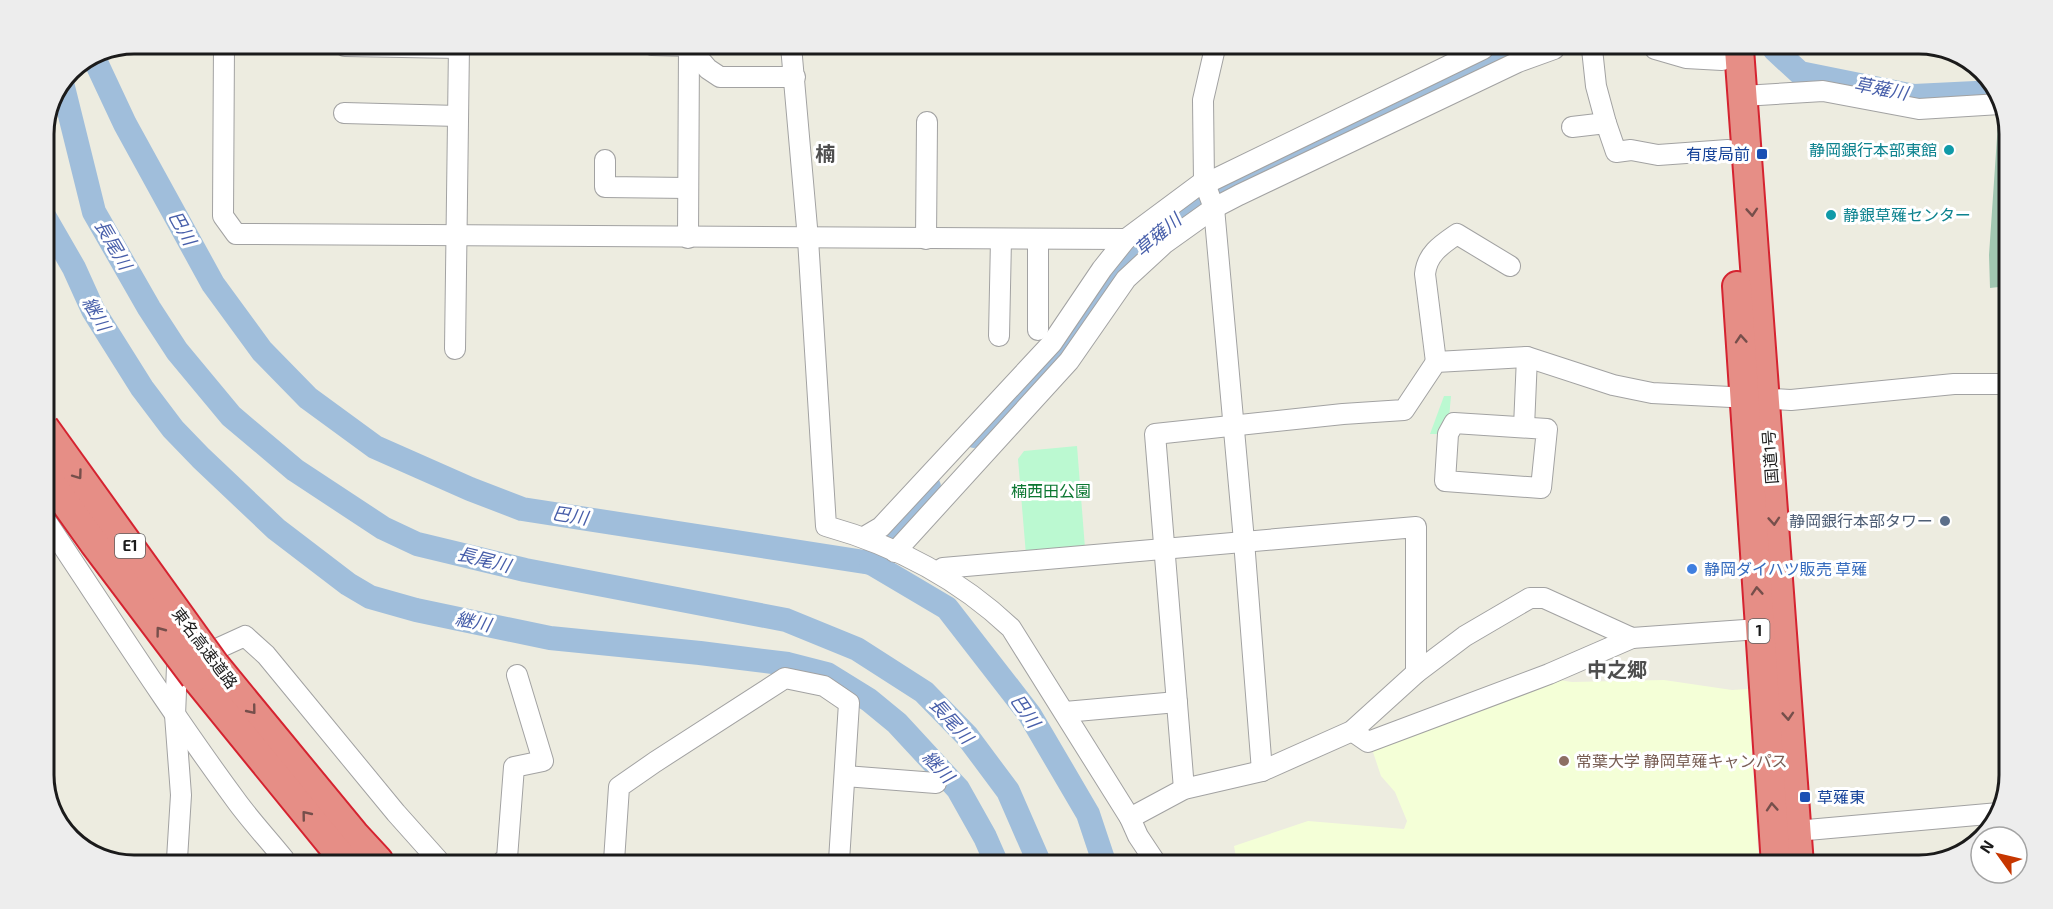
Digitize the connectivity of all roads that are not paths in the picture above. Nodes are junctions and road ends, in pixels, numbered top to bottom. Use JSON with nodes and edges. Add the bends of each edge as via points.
{"nodes":[{"id":1,"x":224,"y":54,"type":"edge"},
{"id":2,"x":459,"y":54,"type":"edge"},
{"id":3,"x":689,"y":54,"type":"edge"},
{"id":4,"x":696,"y":54,"type":"edge"},
{"id":5,"x":792,"y":54,"type":"edge"},
{"id":6,"x":1214,"y":54,"type":"edge"},
{"id":7,"x":1540,"y":54,"type":"edge"},
{"id":8,"x":1593,"y":54,"type":"edge"},
{"id":9,"x":1672,"y":54,"type":"edge"},
{"id":10,"x":1720,"y":54,"type":"edge"},
{"id":11,"x":1728,"y":54,"type":"edge"},
{"id":12,"x":1728,"y":54,"type":"edge"},
{"id":13,"x":1448,"y":57,"type":"edge"},
{"id":14,"x":795,"y":77,"type":"junction"},
{"id":15,"x":1392,"y":92,"type":"junction"},
{"id":16,"x":1743,"y":96,"type":"junction"},
{"id":17,"x":1991,"y":100,"type":"edge"},
{"id":18,"x":344,"y":113,"type":"dead end"},
{"id":19,"x":1403,"y":115,"type":"junction"},
{"id":20,"x":458,"y":116,"type":"junction"},
{"id":21,"x":927,"y":122,"type":"dead end"},
{"id":22,"x":1606,"y":123,"type":"junction"},
{"id":23,"x":1572,"y":127,"type":"dead end"},
{"id":24,"x":1728,"y":150,"type":"junction"},
{"id":25,"x":605,"y":160,"type":"dead end"},
{"id":26,"x":1204,"y":182,"type":"junction"},
{"id":27,"x":688,"y":188,"type":"junction"},
{"id":28,"x":1214,"y":208,"type":"junction"},
{"id":29,"x":458,"y":237,"type":"junction"},
{"id":30,"x":688,"y":238,"type":"junction"},
{"id":31,"x":808,"y":238,"type":"junction"},
{"id":32,"x":926,"y":239,"type":"junction"},
{"id":33,"x":1001,"y":239,"type":"junction"},
{"id":34,"x":1038,"y":239,"type":"junction"},
{"id":35,"x":1126,"y":239,"type":"junction"},
{"id":36,"x":1510,"y":266,"type":"dead end"},
{"id":37,"x":1038,"y":330,"type":"dead end"},
{"id":38,"x":999,"y":336,"type":"dead end"},
{"id":39,"x":455,"y":349,"type":"dead end"},
{"id":40,"x":1527,"y":357,"type":"junction"},
{"id":41,"x":1436,"y":362,"type":"junction"},
{"id":42,"x":1999,"y":384,"type":"edge"},
{"id":43,"x":1755,"y":399,"type":"junction"},
{"id":44,"x":1234,"y":427,"type":"junction"},
{"id":45,"x":1524,"y":427,"type":"junction"},
{"id":46,"x":54,"y":442,"type":"edge"},
{"id":47,"x":54,"y":487,"type":"edge"},
{"id":48,"x":54,"y":533,"type":"edge"},
{"id":49,"x":864,"y":537,"type":"junction"},
{"id":50,"x":1244,"y":541,"type":"junction"},
{"id":51,"x":1165,"y":548,"type":"junction"},
{"id":52,"x":895,"y":552,"type":"junction"},
{"id":53,"x":937,"y":572,"type":"junction"},
{"id":54,"x":1759,"y":629,"type":"junction"},
{"id":55,"x":1632,"y":638,"type":"junction"},
{"id":56,"x":205,"y":671,"type":"junction"},
{"id":57,"x":1416,"y":674,"type":"junction"},
{"id":58,"x":517,"y":675,"type":"dead end"},
{"id":59,"x":1177,"y":702,"type":"junction"},
{"id":60,"x":1065,"y":712,"type":"junction"},
{"id":61,"x":175,"y":715,"type":"junction"},
{"id":62,"x":1352,"y":731,"type":"junction"},
{"id":63,"x":1262,"y":771,"type":"junction"},
{"id":64,"x":845,"y":776,"type":"junction"},
{"id":65,"x":936,"y":783,"type":"dead end"},
{"id":66,"x":1184,"y":789,"type":"junction"},
{"id":67,"x":1989,"y":814,"type":"edge"},
{"id":68,"x":1130,"y":818,"type":"junction"},
{"id":69,"x":1796,"y":831,"type":"junction"},
{"id":70,"x":177,"y":855,"type":"edge"},
{"id":71,"x":281,"y":855,"type":"edge"},
{"id":72,"x":340,"y":855,"type":"edge"},
{"id":73,"x":374,"y":855,"type":"edge"},
{"id":74,"x":434,"y":855,"type":"edge"},
{"id":75,"x":507,"y":855,"type":"edge"},
{"id":76,"x":614,"y":855,"type":"edge"},
{"id":77,"x":839,"y":855,"type":"edge"},
{"id":78,"x":1150,"y":855,"type":"edge"},
{"id":79,"x":1775,"y":855,"type":"edge"},
{"id":80,"x":1798,"y":855,"type":"edge"}],
"edges":[{"from":1,"to":29,"type":"street","via":[[223,216],[236,234]]},
{"from":2,"to":20,"type":"street"},
{"from":3,"to":27,"type":"street"},
{"from":4,"to":14,"type":"street","via":[[720,77]]},
{"from":5,"to":14,"type":"street"},
{"from":6,"to":26,"type":"street","via":[[1203,100]]},
{"from":7,"to":19,"type":"street"},
{"from":8,"to":22,"type":"street"},
{"from":9,"to":10,"type":"street","via":[[1686,58]]},
{"from":11,"to":16,"type":"highway","name":"国道1号","number":"1"},
{"from":12,"to":24,"type":"highway","name":"国道1号","number":"1"},
{"from":13,"to":15,"type":"street"},
{"from":14,"to":31,"type":"street"},
{"from":15,"to":19,"type":"street"},
{"from":15,"to":26,"type":"street"},
{"from":16,"to":17,"type":"street","via":[[1823,91],[1918,109]]},
{"from":16,"to":43,"type":"highway","name":"国道1号","number":"1","one_way":true},
{"from":18,"to":20,"type":"street"},
{"from":19,"to":28,"type":"street"},
{"from":20,"to":29,"type":"street"},
{"from":21,"to":32,"type":"street"},
{"from":22,"to":23,"type":"street"},
{"from":22,"to":24,"type":"street","via":[[1616,152],[1632,150],[1658,155]]},
{"from":43,"to":24,"type":"highway","name":"国道1号","number":"1","one_way":true},
{"from":25,"to":27,"type":"street","via":[[605,187]]},
{"from":26,"to":28,"type":"street"},
{"from":26,"to":35,"type":"street"},
{"from":27,"to":30,"type":"street"},
{"from":28,"to":44,"type":"street"},
{"from":28,"to":52,"type":"street","via":[[1165,243],[1126,279],[1069,361]]},
{"from":29,"to":30,"type":"street"},
{"from":29,"to":39,"type":"street"},
{"from":30,"to":31,"type":"street"},
{"from":31,"to":32,"type":"street"},
{"from":31,"to":49,"type":"street","via":[[826,526]]},
{"from":32,"to":33,"type":"street"},
{"from":33,"to":34,"type":"street"},
{"from":33,"to":38,"type":"street"},
{"from":34,"to":35,"type":"street"},
{"from":34,"to":37,"type":"street"},
{"from":35,"to":49,"type":"street","via":[[1052,343],[881,527]]},
{"from":36,"to":41,"type":"street","via":[[1457,234],[1436,249],[1425,274]]},
{"from":40,"to":41,"type":"street"},
{"from":40,"to":43,"type":"street","via":[[1613,385],[1652,393]]},
{"from":40,"to":45,"type":"street"},
{"from":41,"to":44,"type":"street","via":[[1404,410]]},
{"from":42,"to":43,"type":"street","via":[[1953,384],[1791,400]]},
{"from":54,"to":43,"type":"highway","name":"国道1号","number":"1","one_way":true},
{"from":43,"to":69,"type":"highway","name":"国道1号","number":"1","one_way":true},
{"from":44,"to":50,"type":"street"},
{"from":44,"to":51,"type":"street","via":[[1155,434]]},
{"from":45,"to":45,"type":"street","via":[[1547,429],[1541,488],[1445,481],[1448,434],[1454,423]]},
{"from":46,"to":56,"type":"highway","name":"東名高速道路","number":"E1","one_way":true,"bridge":true},
{"from":56,"to":47,"type":"highway","name":"東名高速道路","number":"E1","one_way":true,"bridge":true,"via":[[94,543]]},
{"from":48,"to":61,"type":"street"},
{"from":49,"to":52,"type":"street"},
{"from":50,"to":51,"type":"street"},
{"from":50,"to":57,"type":"street","via":[[1416,527]]},
{"from":50,"to":63,"type":"street"},
{"from":51,"to":53,"type":"street","via":[[943,568]]},
{"from":51,"to":59,"type":"street"},
{"from":52,"to":53,"type":"street"},
{"from":53,"to":60,"type":"street","via":[[1011,627]]},
{"from":54,"to":55,"type":"street"},
{"from":79,"to":54,"type":"highway","name":"国道1号","number":"1","one_way":true},
{"from":55,"to":57,"type":"street","via":[[1544,598],[1530,598],[1465,636]]},
{"from":55,"to":62,"type":"street","via":[[1549,674],[1368,742]]},
{"from":72,"to":56,"type":"highway","name":"東名高速道路","number":"E1","one_way":true},
{"from":56,"to":73,"type":"highway","name":"東名高速道路","number":"E1","one_way":true,"via":[[297,765]]},
{"from":57,"to":62,"type":"street"},
{"from":58,"to":75,"type":"street","via":[[543,761],[513,767]]},
{"from":59,"to":60,"type":"street"},
{"from":59,"to":66,"type":"street"},
{"from":60,"to":68,"type":"street"},
{"from":61,"to":70,"type":"street","via":[[181,795]]},
{"from":61,"to":71,"type":"street"},
{"from":61,"to":74,"type":"street","via":[[177,667],[245,636],[266,655]]},
{"from":62,"to":63,"type":"street"},
{"from":63,"to":66,"type":"street"},
{"from":64,"to":65,"type":"street"},
{"from":64,"to":76,"type":"street","via":[[849,703],[824,686],[785,678],[619,787]]},
{"from":64,"to":77,"type":"street"},
{"from":66,"to":68,"type":"street"},
{"from":67,"to":69,"type":"street"},
{"from":68,"to":78,"type":"street"},
{"from":69,"to":80,"type":"highway","name":"国道1号","number":"1"}]}
